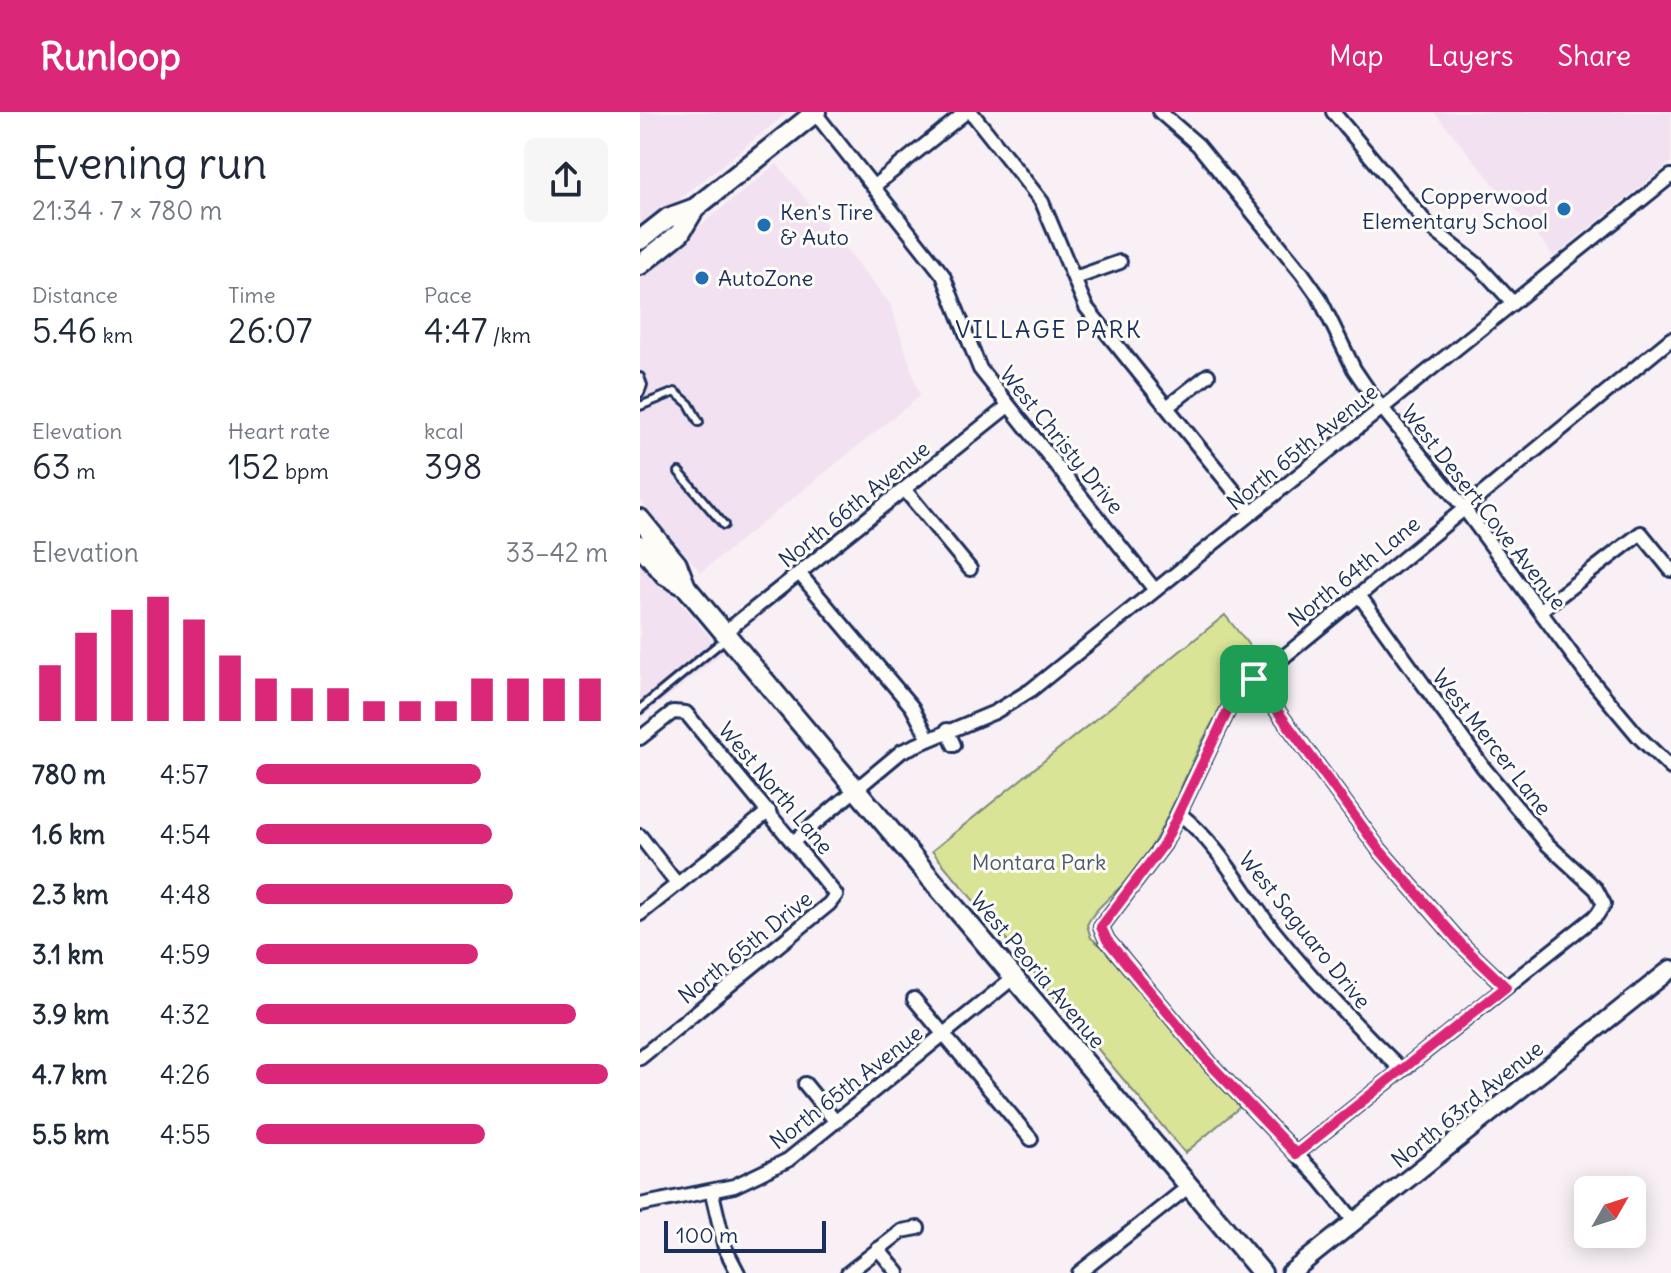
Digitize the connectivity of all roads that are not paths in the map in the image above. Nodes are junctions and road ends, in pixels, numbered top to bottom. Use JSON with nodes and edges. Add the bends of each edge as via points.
{"nodes":[{"id":1,"x":815,"y":112,"type":"edge"},
{"id":2,"x":969,"y":112,"type":"edge"},
{"id":3,"x":1160,"y":112,"type":"edge"},
{"id":4,"x":1333,"y":112,"type":"edge"},
{"id":5,"x":1671,"y":176,"type":"edge"},
{"id":6,"x":874,"y":186,"type":"junction"},
{"id":7,"x":695,"y":208,"type":"junction"},
{"id":8,"x":640,"y":240,"type":"edge"},
{"id":9,"x":1120,"y":262,"type":"dead end"},
{"id":10,"x":640,"y":265,"type":"edge"},
{"id":11,"x":1075,"y":278,"type":"junction"},
{"id":12,"x":1513,"y":303,"type":"junction"},
{"id":13,"x":1669,"y":346,"type":"edge"},
{"id":14,"x":1208,"y":375,"type":"dead end"},
{"id":15,"x":640,"y":377,"type":"edge"},
{"id":16,"x":640,"y":393,"type":"edge"},
{"id":17,"x":640,"y":406,"type":"edge"},
{"id":18,"x":1008,"y":406,"type":"junction"},
{"id":19,"x":1167,"y":407,"type":"junction"},
{"id":20,"x":1382,"y":408,"type":"junction"},
{"id":21,"x":699,"y":422,"type":"dead end"},
{"id":22,"x":679,"y":472,"type":"dead end"},
{"id":23,"x":904,"y":489,"type":"junction"},
{"id":24,"x":1463,"y":507,"type":"junction"},
{"id":25,"x":1252,"y":513,"type":"junction"},
{"id":26,"x":640,"y":519,"type":"edge"},
{"id":27,"x":724,"y":525,"type":"dead end"},
{"id":28,"x":640,"y":545,"type":"edge"},
{"id":29,"x":970,"y":569,"type":"dead end"},
{"id":30,"x":1671,"y":570,"type":"edge"},
{"id":31,"x":799,"y":573,"type":"junction"},
{"id":32,"x":686,"y":587,"type":"junction"},
{"id":33,"x":1155,"y":590,"type":"junction"},
{"id":34,"x":1359,"y":595,"type":"junction"},
{"id":35,"x":1541,"y":610,"type":"junction"},
{"id":36,"x":726,"y":635,"type":"junction"},
{"id":37,"x":1254,"y":679,"type":"junction"},
{"id":38,"x":640,"y":709,"type":"edge"},
{"id":39,"x":947,"y":730,"type":"junction"},
{"id":40,"x":928,"y":737,"type":"junction"},
{"id":41,"x":640,"y":738,"type":"edge"},
{"id":42,"x":954,"y":745,"type":"dead end"},
{"id":43,"x":1671,"y":768,"type":"edge"},
{"id":44,"x":855,"y":789,"type":"junction"},
{"id":45,"x":769,"y":811,"type":"junction"},
{"id":46,"x":1180,"y":814,"type":"junction"},
{"id":47,"x":640,"y":836,"type":"edge"},
{"id":48,"x":794,"y":841,"type":"junction"},
{"id":49,"x":677,"y":884,"type":"junction"},
{"id":50,"x":836,"y":895,"type":"joint"},
{"id":51,"x":640,"y":914,"type":"edge"},
{"id":52,"x":1671,"y":969,"type":"edge"},
{"id":53,"x":1013,"y":978,"type":"junction"},
{"id":54,"x":1506,"y":987,"type":"junction"},
{"id":55,"x":914,"y":999,"type":"dead end"},
{"id":56,"x":944,"y":1035,"type":"junction"},
{"id":57,"x":640,"y":1058,"type":"edge"},
{"id":58,"x":1402,"y":1070,"type":"junction"},
{"id":59,"x":805,"y":1084,"type":"dead end"},
{"id":60,"x":836,"y":1122,"type":"junction"},
{"id":61,"x":1031,"y":1139,"type":"dead end"},
{"id":62,"x":1296,"y":1154,"type":"junction"},
{"id":63,"x":1188,"y":1187,"type":"junction"},
{"id":64,"x":712,"y":1193,"type":"junction"},
{"id":65,"x":640,"y":1205,"type":"edge"},
{"id":66,"x":1354,"y":1221,"type":"junction"},
{"id":67,"x":918,"y":1228,"type":"dead end"},
{"id":68,"x":878,"y":1249,"type":"junction"},
{"id":69,"x":738,"y":1273,"type":"edge"},
{"id":70,"x":848,"y":1273,"type":"edge"},
{"id":71,"x":898,"y":1273,"type":"edge"},
{"id":72,"x":1079,"y":1273,"type":"edge"},
{"id":73,"x":1262,"y":1273,"type":"edge"},
{"id":74,"x":1290,"y":1273,"type":"edge"}],
"edges":[{"from":1,"to":6,"type":"street","name":"West Christy Drive"},
{"from":1,"to":7,"type":"main road"},
{"from":2,"to":6,"type":"street"},
{"from":2,"to":11,"type":"street","via":[[1042,202]]},
{"from":3,"to":20,"type":"street","name":"West Desert Cove Avenue","via":[[1198,145],[1311,284],[1354,369]]},
{"from":4,"to":12,"type":"street","via":[[1430,227],[1479,266]]},
{"from":5,"to":12,"type":"street","name":"North 65th Avenue"},
{"from":6,"to":18,"type":"street","name":"West Christy Drive","via":[[943,275],[972,358]]},
{"from":7,"to":8,"type":"main road","via":[[668,218]]},
{"from":7,"to":10,"type":"main road","via":[[680,233]]},
{"from":9,"to":11,"type":"street"},
{"from":11,"to":19,"type":"street","via":[[1086,307]]},
{"from":12,"to":20,"type":"street","name":"North 65th Avenue"},
{"from":13,"to":24,"type":"street","name":"North 64th Lane"},
{"from":14,"to":19,"type":"street"},
{"from":15,"to":16,"type":"lane"},
{"from":17,"to":21,"type":"lane","via":[[675,392]]},
{"from":18,"to":23,"type":"street","name":"North 66th Avenue"},
{"from":18,"to":33,"type":"street","name":"West Christy Drive"},
{"from":19,"to":25,"type":"street"},
{"from":20,"to":24,"type":"street","name":"West Desert Cove Avenue"},
{"from":20,"to":25,"type":"street","name":"North 65th Avenue"},
{"from":22,"to":27,"type":"lane"},
{"from":23,"to":29,"type":"street"},
{"from":23,"to":31,"type":"street","name":"North 66th Avenue"},
{"from":24,"to":34,"type":"street","name":"North 64th Lane"},
{"from":24,"to":35,"type":"street","name":"West Desert Cove Avenue"},
{"from":25,"to":33,"type":"street","name":"North 65th Avenue"},
{"from":26,"to":32,"type":"main road","name":"West Peoria Avenue","via":[[677,564]]},
{"from":28,"to":32,"type":"main road","name":"West Peoria Avenue","via":[[665,575]]},
{"from":30,"to":35,"type":"street","via":[[1641,533]]},
{"from":31,"to":36,"type":"street","name":"North 66th Avenue"},
{"from":31,"to":40,"type":"street","via":[[912,707]]},
{"from":32,"to":36,"type":"main road","name":"West Peoria Avenue"},
{"from":33,"to":39,"type":"street","name":"North 65th Avenue","via":[[1013,703]]},
{"from":34,"to":37,"type":"street","name":"North 64th Lane"},
{"from":34,"to":54,"type":"street","name":"West Mercer Lane","via":[[1483,767],[1604,904]]},
{"from":35,"to":43,"type":"street","name":"West Desert Cove Avenue","via":[[1587,675]]},
{"from":36,"to":38,"type":"lane"},
{"from":36,"to":44,"type":"main road","name":"West Peoria Avenue"},
{"from":37,"to":46,"type":"street","name":"North 64th Lane","via":[[1230,706]]},
{"from":37,"to":54,"type":"street","via":[[1378,848]]},
{"from":39,"to":40,"type":"street","name":"North 65th Avenue"},
{"from":39,"to":42,"type":"street"},
{"from":40,"to":44,"type":"street","name":"North 65th Avenue"},
{"from":41,"to":45,"type":"street","name":"West North Lane","via":[[681,711]]},
{"from":44,"to":48,"type":"street","name":"North 65th Avenue"},
{"from":44,"to":53,"type":"main road","name":"West Peoria Avenue"},
{"from":45,"to":48,"type":"street","name":"West North Lane"},
{"from":45,"to":49,"type":"street"},
{"from":46,"to":58,"type":"street","name":"West Saguaro Drive","via":[[1206,837],[1309,973]]},
{"from":46,"to":62,"type":"street","name":"North 64th Lane","via":[[1144,874],[1101,927],[1212,1066]]},
{"from":47,"to":49,"type":"street"},
{"from":48,"to":50,"type":"street","name":"West North Lane"},
{"from":49,"to":51,"type":"street"},
{"from":50,"to":57,"type":"street","name":"North 65th Drive"},
{"from":52,"to":66,"type":"street","name":"North 63rd Avenue"},
{"from":53,"to":56,"type":"street","name":"North 65th Avenue"},
{"from":53,"to":63,"type":"main road","name":"West Peoria Avenue"},
{"from":54,"to":58,"type":"street"},
{"from":55,"to":56,"type":"street"},
{"from":56,"to":60,"type":"street","name":"North 65th Avenue"},
{"from":56,"to":61,"type":"street"},
{"from":58,"to":62,"type":"street"},
{"from":59,"to":60,"type":"street"},
{"from":60,"to":64,"type":"street","name":"North 65th Avenue","via":[[788,1160]]},
{"from":62,"to":66,"type":"street"},
{"from":63,"to":72,"type":"street"},
{"from":63,"to":73,"type":"main road","name":"West Peoria Avenue"},
{"from":64,"to":65,"type":"street","name":"North 65th Avenue"},
{"from":64,"to":69,"type":"street","via":[[725,1248]]},
{"from":66,"to":74,"type":"street","name":"North 63rd Avenue"},
{"from":67,"to":68,"type":"street","via":[[902,1231]]},
{"from":68,"to":70,"type":"street"},
{"from":68,"to":71,"type":"street"}]}
